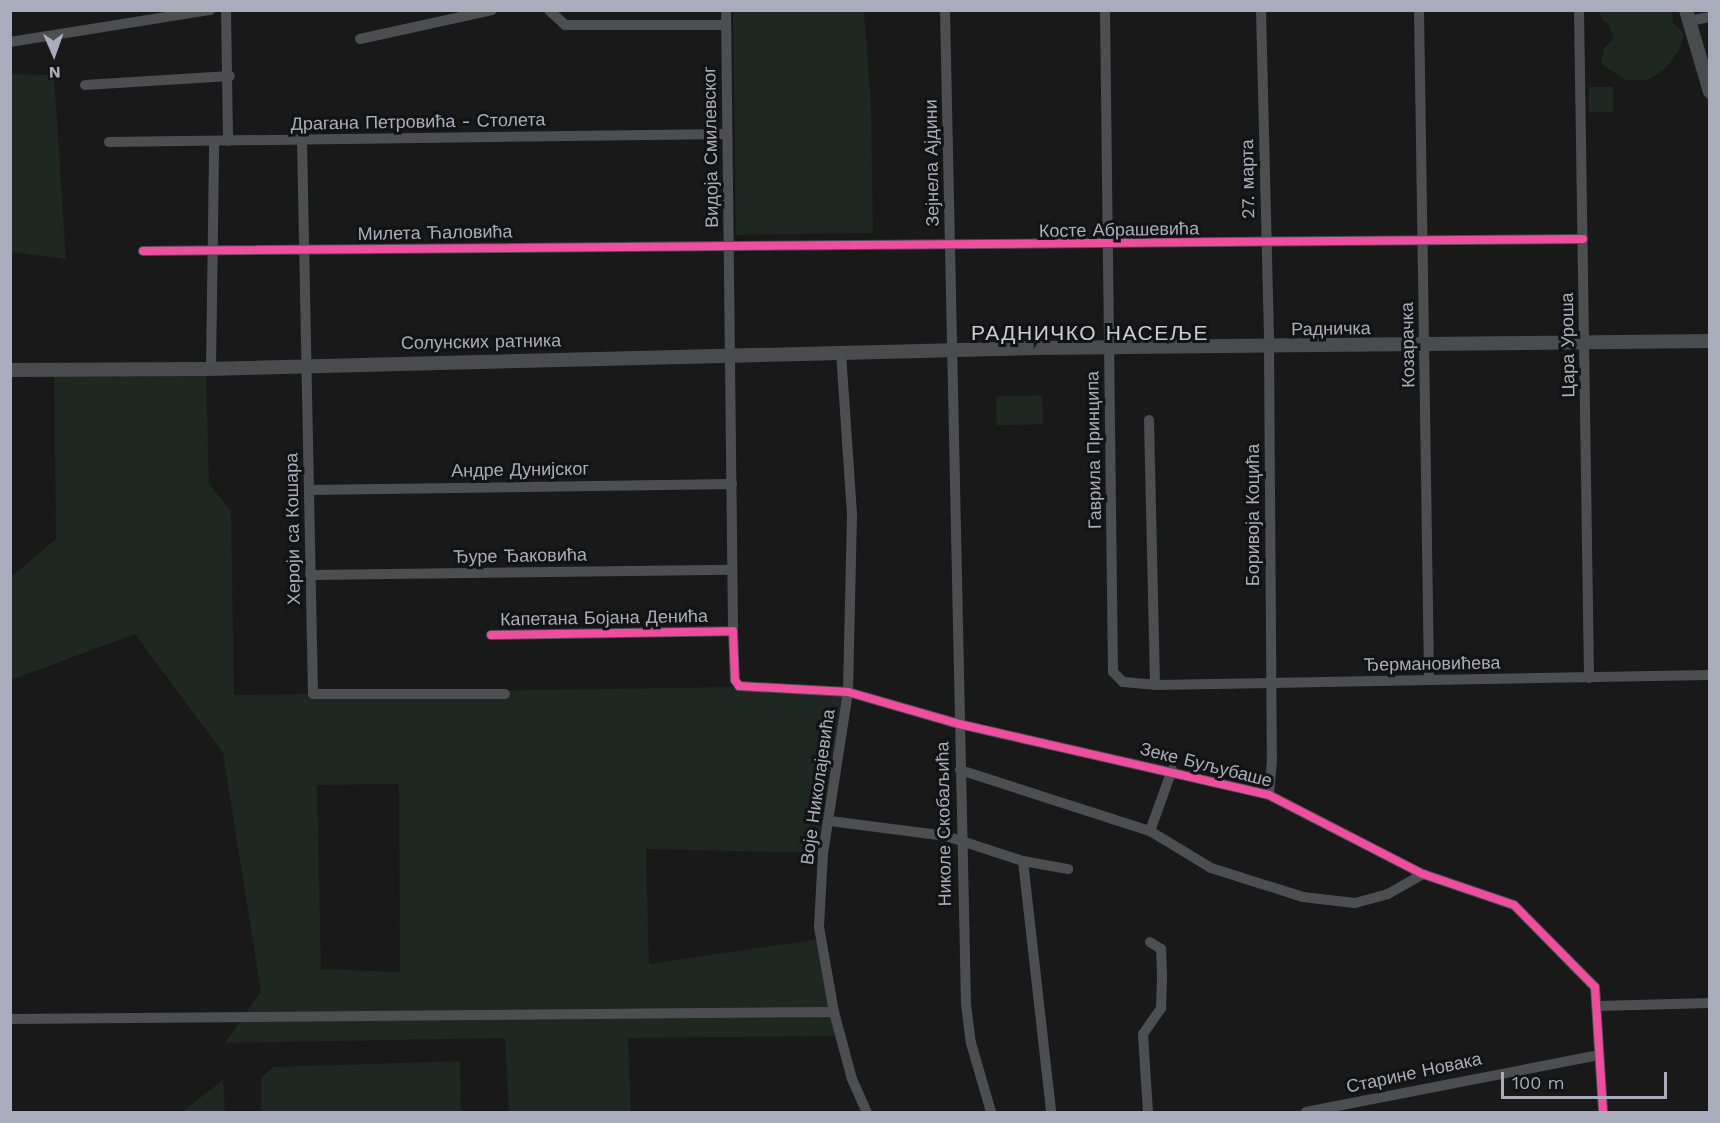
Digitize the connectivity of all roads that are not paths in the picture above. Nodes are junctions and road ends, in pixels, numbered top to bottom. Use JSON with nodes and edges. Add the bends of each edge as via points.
{"nodes":[{"id":1,"x":210,"y":10,"type":"edge"},
{"id":2,"x":226,"y":10,"type":"edge"},
{"id":3,"x":492,"y":10,"type":"edge"},
{"id":4,"x":549,"y":10,"type":"edge"},
{"id":5,"x":726,"y":10,"type":"edge"},
{"id":6,"x":945,"y":10,"type":"edge"},
{"id":7,"x":1104,"y":10,"type":"edge"},
{"id":8,"x":1261,"y":10,"type":"edge"},
{"id":9,"x":1419,"y":10,"type":"edge"},
{"id":10,"x":1579,"y":10,"type":"edge"},
{"id":11,"x":1688,"y":16,"type":"edge"},
{"id":12,"x":1710,"y":16,"type":"edge"},
{"id":13,"x":726,"y":25,"type":"junction"},
{"id":14,"x":360,"y":39,"type":"dead end"},
{"id":15,"x":10,"y":42,"type":"edge"},
{"id":16,"x":230,"y":76,"type":"junction"},
{"id":17,"x":85,"y":85,"type":"dead end"},
{"id":18,"x":1710,"y":92,"type":"edge"},
{"id":19,"x":727,"y":134,"type":"junction"},
{"id":20,"x":214,"y":141,"type":"junction"},
{"id":21,"x":228,"y":141,"type":"junction"},
{"id":22,"x":302,"y":141,"type":"junction"},
{"id":23,"x":109,"y":142,"type":"dead end"},
{"id":24,"x":1583,"y":239,"type":"junction"},
{"id":25,"x":1265,"y":242,"type":"junction"},
{"id":26,"x":1424,"y":242,"type":"junction"},
{"id":27,"x":728,"y":244,"type":"junction"},
{"id":28,"x":950,"y":246,"type":"junction"},
{"id":29,"x":1108,"y":246,"type":"junction"},
{"id":30,"x":215,"y":248,"type":"junction"},
{"id":31,"x":302,"y":249,"type":"junction"},
{"id":32,"x":142,"y":251,"type":"dead end"},
{"id":33,"x":1710,"y":341,"type":"edge"},
{"id":34,"x":1585,"y":344,"type":"junction"},
{"id":35,"x":1425,"y":346,"type":"junction"},
{"id":36,"x":1269,"y":348,"type":"junction"},
{"id":37,"x":1109,"y":349,"type":"junction"},
{"id":38,"x":952,"y":351,"type":"junction"},
{"id":39,"x":841,"y":352,"type":"junction"},
{"id":40,"x":730,"y":354,"type":"junction"},
{"id":41,"x":306,"y":364,"type":"junction"},
{"id":42,"x":211,"y":369,"type":"junction"},
{"id":43,"x":10,"y":370,"type":"edge"},
{"id":44,"x":1149,"y":420,"type":"dead end"},
{"id":45,"x":732,"y":484,"type":"junction"},
{"id":46,"x":309,"y":490,"type":"junction"},
{"id":47,"x":732,"y":570,"type":"junction"},
{"id":48,"x":310,"y":575,"type":"junction"},
{"id":49,"x":733,"y":631,"type":"junction"},
{"id":50,"x":491,"y":635,"type":"dead end"},
{"id":51,"x":1113,"y":672,"type":"joint"},
{"id":52,"x":1710,"y":675,"type":"edge"},
{"id":53,"x":1589,"y":678,"type":"junction"},
{"id":54,"x":1429,"y":680,"type":"junction"},
{"id":55,"x":1271,"y":683,"type":"junction"},
{"id":56,"x":1155,"y":685,"type":"junction"},
{"id":57,"x":848,"y":692,"type":"junction"},
{"id":58,"x":505,"y":693,"type":"dead end"},
{"id":59,"x":959,"y":724,"type":"junction"},
{"id":60,"x":960,"y":770,"type":"junction"},
{"id":61,"x":1172,"y":770,"type":"junction"},
{"id":62,"x":1269,"y":795,"type":"junction"},
{"id":63,"x":830,"y":821,"type":"junction"},
{"id":64,"x":1150,"y":831,"type":"junction"},
{"id":65,"x":960,"y":840,"type":"junction"},
{"id":66,"x":1023,"y":861,"type":"junction"},
{"id":67,"x":1068,"y":869,"type":"dead end"},
{"id":68,"x":1423,"y":874,"type":"junction"},
{"id":69,"x":1150,"y":942,"type":"dead end"},
{"id":70,"x":1710,"y":1003,"type":"edge"},
{"id":71,"x":1598,"y":1006,"type":"junction"},
{"id":72,"x":834,"y":1012,"type":"junction"},
{"id":73,"x":10,"y":1019,"type":"edge"},
{"id":74,"x":1600,"y":1055,"type":"junction"},
{"id":75,"x":867,"y":1113,"type":"edge"},
{"id":76,"x":991,"y":1113,"type":"edge"},
{"id":77,"x":1051,"y":1113,"type":"edge"},
{"id":78,"x":1148,"y":1113,"type":"edge"},
{"id":79,"x":1306,"y":1113,"type":"edge"},
{"id":80,"x":1603,"y":1113,"type":"edge"}],
"edges":[{"from":1,"to":15,"type":"street"},
{"from":2,"to":16,"type":"street"},
{"from":3,"to":14,"type":"street"},
{"from":4,"to":13,"type":"street","via":[[565,24]]},
{"from":5,"to":13,"type":"street","name":"Видоја Смилевског"},
{"from":6,"to":28,"type":"street","name":"Зејнела Ајдини"},
{"from":7,"to":29,"type":"street","name":"Гаврила Принципа"},
{"from":8,"to":25,"type":"street","name":"27. марта"},
{"from":9,"to":26,"type":"street","name":"Козарачка"},
{"from":10,"to":24,"type":"street","name":"Цара Уроша"},
{"from":11,"to":12,"type":"street"},
{"from":11,"to":18,"type":"main road"},
{"from":13,"to":19,"type":"street","name":"Видоја Смилевског"},
{"from":16,"to":17,"type":"street"},
{"from":16,"to":21,"type":"street"},
{"from":19,"to":22,"type":"street","name":"Драгана Петровића - Столета"},
{"from":19,"to":27,"type":"street","name":"Видоја Смилевског"},
{"from":20,"to":21,"type":"street","name":"Драгана Петровића - Столета"},
{"from":20,"to":23,"type":"street","name":"Драгана Петровића - Столета"},
{"from":20,"to":30,"type":"street"},
{"from":21,"to":22,"type":"street","name":"Драгана Петровића - Столета"},
{"from":22,"to":31,"type":"street","name":"Хероји са Кошара"},
{"from":24,"to":26,"type":"street","name":"Косте Абрашевића"},
{"from":24,"to":34,"type":"street","name":"Цара Уроша"},
{"from":25,"to":26,"type":"street","name":"Косте Абрашевића"},
{"from":25,"to":29,"type":"street","name":"Косте Абрашевића"},
{"from":25,"to":36,"type":"street","name":"27. марта"},
{"from":26,"to":35,"type":"street","name":"Козарачка"},
{"from":27,"to":28,"type":"street","name":"Косте Абрашевића"},
{"from":27,"to":31,"type":"street","name":"Милета Ћаловића"},
{"from":27,"to":40,"type":"street","name":"Видоја Смилевског"},
{"from":28,"to":29,"type":"street","name":"Косте Абрашевића"},
{"from":28,"to":38,"type":"street","name":"Зејнела Ајдини"},
{"from":29,"to":37,"type":"street","name":"Гаврила Принципа"},
{"from":30,"to":31,"type":"street","name":"Милета Ћаловића"},
{"from":30,"to":32,"type":"street","name":"Милета Ћаловића"},
{"from":30,"to":42,"type":"street","via":[[209,297]]},
{"from":31,"to":41,"type":"street","name":"Хероји са Кошара"},
{"from":33,"to":34,"type":"main road","name":"Радничка"},
{"from":34,"to":35,"type":"main road","name":"Радничка"},
{"from":34,"to":53,"type":"street","name":"Цара Уроша"},
{"from":35,"to":36,"type":"main road","name":"Радничка"},
{"from":35,"to":54,"type":"street","name":"Козарачка"},
{"from":36,"to":37,"type":"main road","name":"Радничка"},
{"from":36,"to":55,"type":"street","name":"Боривоја Коцића"},
{"from":37,"to":38,"type":"main road","name":"Радничка"},
{"from":37,"to":51,"type":"street","name":"Гаврила Принципа"},
{"from":38,"to":39,"type":"main road","name":"Солунских ратника"},
{"from":38,"to":59,"type":"street","name":"Николе Скобаљића"},
{"from":39,"to":40,"type":"main road","name":"Солунских ратника"},
{"from":39,"to":57,"type":"street","name":"Воје Николајевића","via":[[852,514]]},
{"from":40,"to":41,"type":"main road","name":"Солунских ратника"},
{"from":40,"to":45,"type":"street"},
{"from":41,"to":42,"type":"main road","name":"Солунских ратника"},
{"from":41,"to":46,"type":"street","name":"Хероји са Кошара"},
{"from":42,"to":43,"type":"main road","name":"Солунских ратника"},
{"from":44,"to":56,"type":"street"},
{"from":45,"to":46,"type":"street","name":"Андре Дунијског"},
{"from":45,"to":47,"type":"street"},
{"from":46,"to":48,"type":"street","name":"Хероји са Кошара"},
{"from":47,"to":48,"type":"street","name":"Ђуре Ђаковића"},
{"from":47,"to":49,"type":"street"},
{"from":48,"to":58,"type":"street","name":"Хероји са Кошара","via":[[313,694]]},
{"from":49,"to":50,"type":"street","name":"Капетана Бојана Денића"},
{"from":49,"to":57,"type":"street","name":"Капетана Бојана Денића","via":[[735,680],[739,686]]},
{"from":51,"to":56,"type":"street","name":"Ђермановићева","via":[[1124,682]]},
{"from":52,"to":53,"type":"street","name":"Ђермановићева"},
{"from":53,"to":54,"type":"street","name":"Ђермановићева"},
{"from":54,"to":55,"type":"street","name":"Ђермановићева"},
{"from":55,"to":56,"type":"street","name":"Ђермановићева"},
{"from":55,"to":62,"type":"street","name":"Зеке Буљубаше"},
{"from":57,"to":59,"type":"street","name":"Зеке Буљубаше"},
{"from":57,"to":63,"type":"street","name":"Воје Николајевића"},
{"from":59,"to":60,"type":"street","name":"Николе Скобаљића"},
{"from":59,"to":61,"type":"street","name":"Зеке Буљубаше"},
{"from":60,"to":64,"type":"street"},
{"from":60,"to":65,"type":"street","name":"Николе Скобаљића"},
{"from":61,"to":62,"type":"street","name":"Зеке Буљубаше"},
{"from":61,"to":64,"type":"street","name":"Зеке Буљубаше"},
{"from":62,"to":68,"type":"street","name":"Зеке Буљубаше"},
{"from":63,"to":65,"type":"street"},
{"from":63,"to":72,"type":"street","name":"Воје Николајевића","via":[[823,853],[819,927]]},
{"from":64,"to":68,"type":"street","via":[[1218,871],[1303,897],[1340,903],[1388,894]]},
{"from":65,"to":66,"type":"street"},
{"from":65,"to":76,"type":"street","name":"Николе Скобаљића","via":[[966,1004],[971,1043]]},
{"from":66,"to":67,"type":"street"},
{"from":66,"to":77,"type":"street"},
{"from":68,"to":71,"type":"street","name":"Зеке Буљубаше","via":[[1514,904],[1589,979],[1595,987]]},
{"from":69,"to":78,"type":"street","via":[[1161,949],[1162,975],[1161,1008],[1143,1034]]},
{"from":70,"to":71,"type":"street"},
{"from":71,"to":74,"type":"street","name":"Зеке Буљубаше"},
{"from":72,"to":73,"type":"street"},
{"from":72,"to":75,"type":"street","name":"Воје Николајевића","via":[[852,1079]]},
{"from":74,"to":79,"type":"street","name":"Старине Новака"},
{"from":74,"to":80,"type":"street","name":"Зеке Буљубаше"}]}
